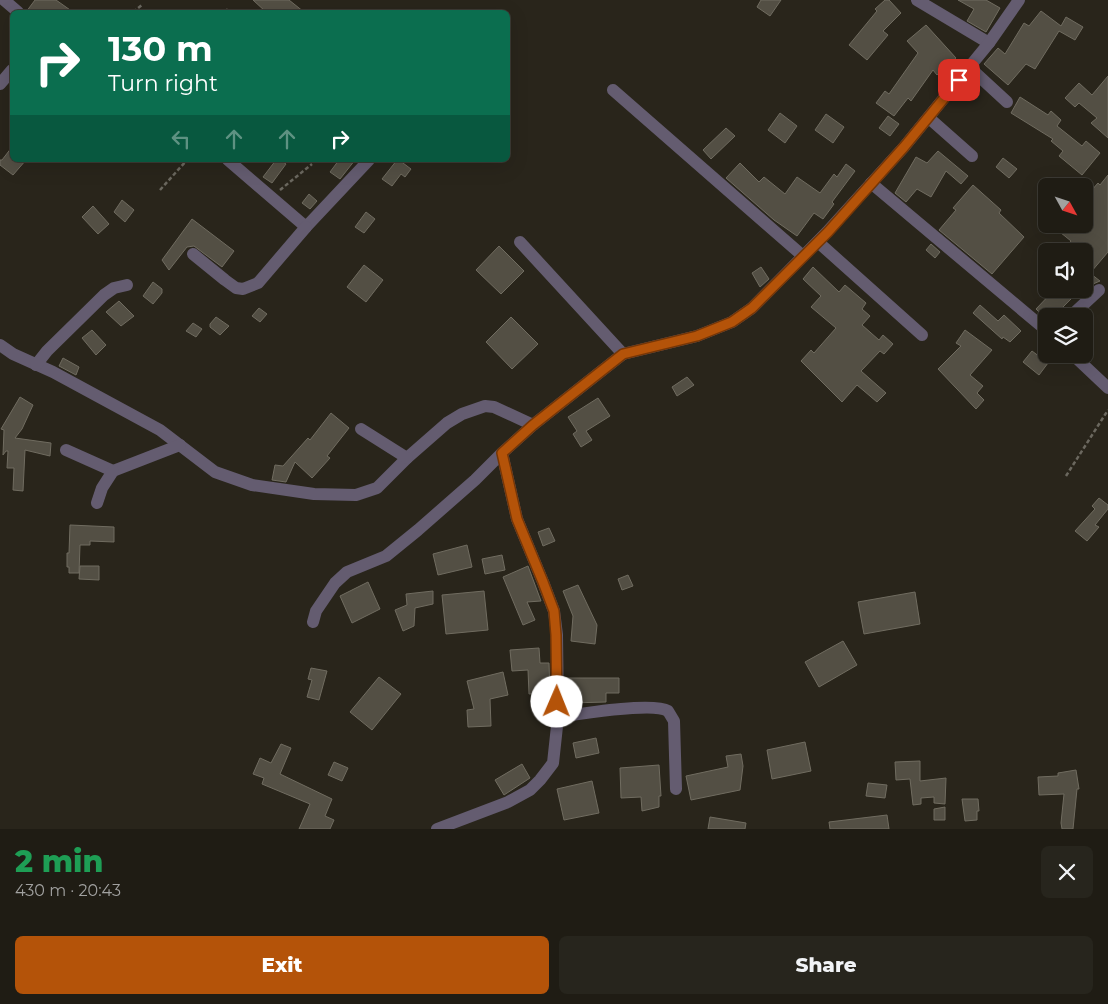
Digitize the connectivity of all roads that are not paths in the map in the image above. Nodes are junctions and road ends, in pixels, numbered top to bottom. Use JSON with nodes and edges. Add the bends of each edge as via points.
{"nodes":[{"id":1,"x":4,"y":0,"type":"edge"},
{"id":2,"x":917,"y":0,"type":"edge"},
{"id":3,"x":1019,"y":0,"type":"edge"},
{"id":4,"x":16,"y":10,"type":"edge"},
{"id":5,"x":989,"y":43,"type":"junction"},
{"id":6,"x":969,"y":67,"type":"junction"},
{"id":7,"x":10,"y":72,"type":"edge"},
{"id":8,"x":0,"y":84,"type":"edge"},
{"id":9,"x":613,"y":90,"type":"dead end"},
{"id":10,"x":1007,"y":102,"type":"dead end"},
{"id":11,"x":929,"y":118,"type":"junction"},
{"id":12,"x":972,"y":156,"type":"dead end"},
{"id":13,"x":230,"y":162,"type":"edge"},
{"id":14,"x":367,"y":162,"type":"edge"},
{"id":15,"x":871,"y":183,"type":"junction"},
{"id":16,"x":306,"y":227,"type":"junction"},
{"id":17,"x":520,"y":242,"type":"dead end"},
{"id":18,"x":818,"y":242,"type":"junction"},
{"id":19,"x":193,"y":254,"type":"dead end"},
{"id":20,"x":803,"y":256,"type":"junction"},
{"id":21,"x":127,"y":285,"type":"dead end"},
{"id":22,"x":1098,"y":290,"type":"dead end"},
{"id":23,"x":1079,"y":308,"type":"edge"},
{"id":24,"x":1038,"y":323,"type":"edge"},
{"id":25,"x":922,"y":335,"type":"dead end"},
{"id":26,"x":2,"y":350,"type":"edge"},
{"id":27,"x":623,"y":354,"type":"junction"},
{"id":28,"x":1082,"y":363,"type":"edge"},
{"id":29,"x":36,"y":365,"type":"junction"},
{"id":30,"x":1108,"y":388,"type":"edge"},
{"id":31,"x":533,"y":425,"type":"junction"},
{"id":32,"x":361,"y":429,"type":"dead end"},
{"id":33,"x":180,"y":445,"type":"junction"},
{"id":34,"x":66,"y":450,"type":"dead end"},
{"id":35,"x":502,"y":453,"type":"junction"},
{"id":36,"x":407,"y":458,"type":"junction"},
{"id":37,"x":113,"y":471,"type":"junction"},
{"id":38,"x":97,"y":503,"type":"dead end"},
{"id":39,"x":313,"y":622,"type":"dead end"},
{"id":40,"x":558,"y":717,"type":"junction"},
{"id":41,"x":676,"y":789,"type":"dead end"},
{"id":42,"x":437,"y":829,"type":"edge"}],
"edges":[{"from":1,"to":4,"type":"street"},
{"from":2,"to":5,"type":"street"},
{"from":3,"to":5,"type":"street"},
{"from":5,"to":6,"type":"street"},
{"from":6,"to":10,"type":"street"},
{"from":6,"to":11,"type":"street"},
{"from":7,"to":8,"type":"street"},
{"from":9,"to":20,"type":"street"},
{"from":11,"to":12,"type":"street"},
{"from":11,"to":15,"type":"street"},
{"from":13,"to":16,"type":"street"},
{"from":14,"to":16,"type":"street"},
{"from":15,"to":18,"type":"street"},
{"from":15,"to":24,"type":"street"},
{"from":16,"to":19,"type":"street","via":[[258,283],[243,290]]},
{"from":17,"to":27,"type":"street"},
{"from":18,"to":20,"type":"street"},
{"from":18,"to":25,"type":"street"},
{"from":20,"to":27,"type":"street","via":[[752,308],[732,322],[697,336]]},
{"from":21,"to":29,"type":"street","via":[[104,295]]},
{"from":22,"to":23,"type":"street"},
{"from":26,"to":29,"type":"street"},
{"from":27,"to":31,"type":"street"},
{"from":28,"to":30,"type":"street"},
{"from":29,"to":33,"type":"street","via":[[160,430]]},
{"from":31,"to":35,"type":"street"},
{"from":31,"to":36,"type":"street","via":[[485,406],[446,423]]},
{"from":32,"to":36,"type":"street"},
{"from":33,"to":36,"type":"street","via":[[215,472],[231,478],[252,485],[314,494],[356,495],[377,488]]},
{"from":33,"to":37,"type":"street"},
{"from":34,"to":37,"type":"street"},
{"from":35,"to":39,"type":"street","via":[[386,556],[358,566],[335,583],[316,611]]},
{"from":35,"to":40,"type":"street","via":[[517,519],[554,611]]},
{"from":37,"to":38,"type":"street"},
{"from":40,"to":41,"type":"street","via":[[614,710],[664,709],[674,721]]},
{"from":40,"to":42,"type":"street","via":[[553,763],[530,790],[508,802]]}]}
